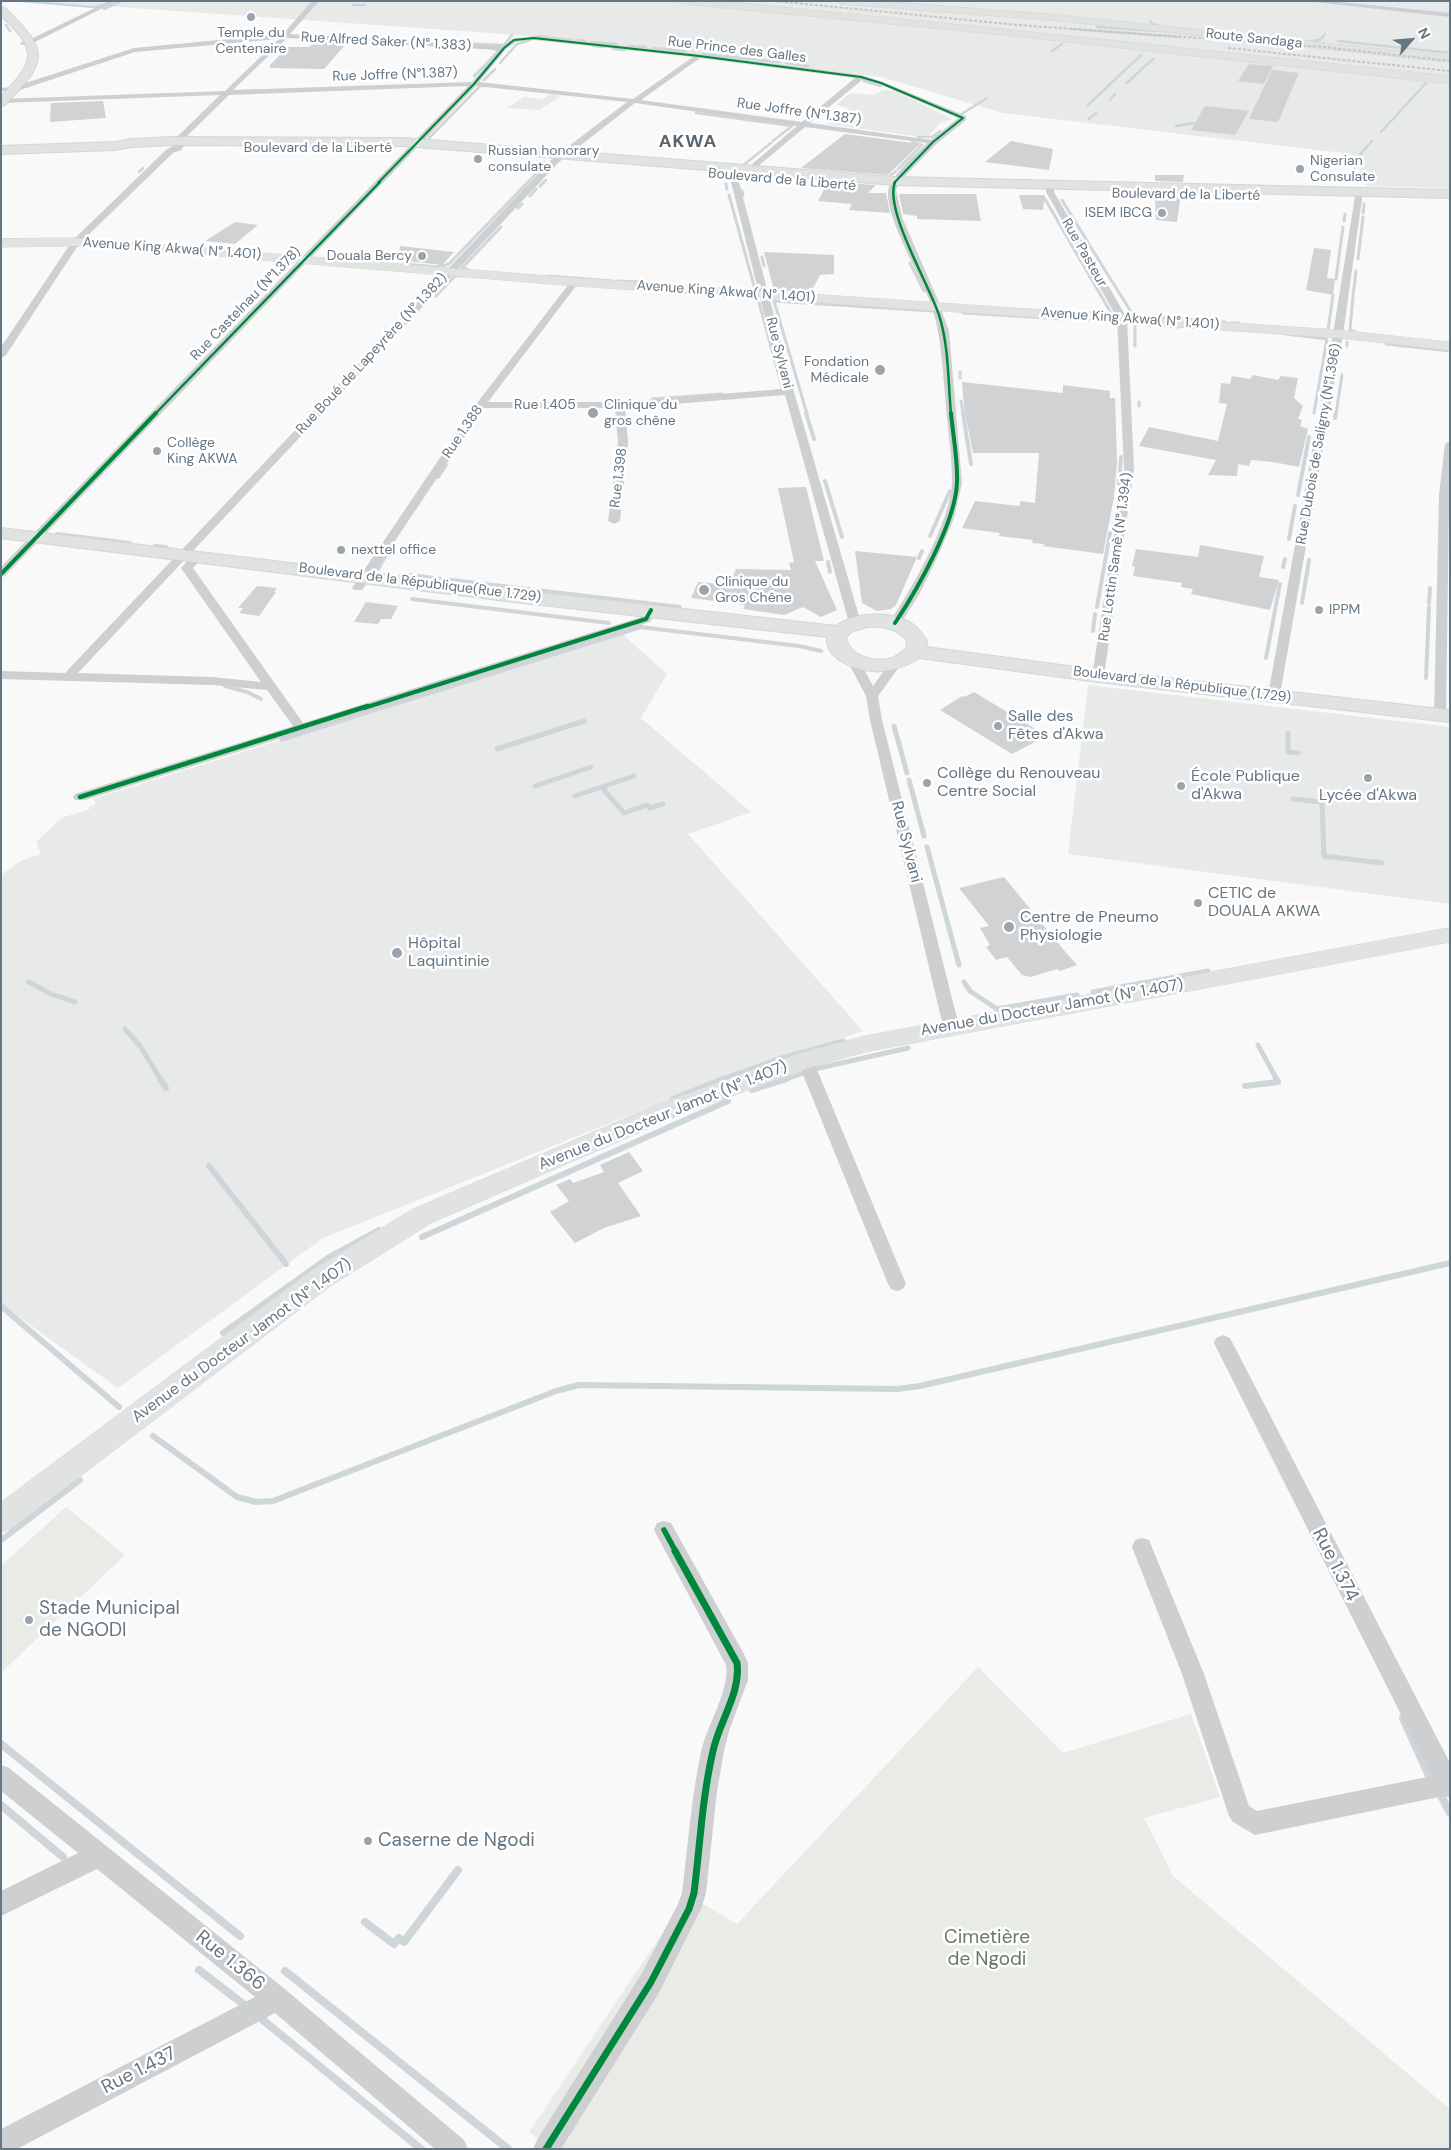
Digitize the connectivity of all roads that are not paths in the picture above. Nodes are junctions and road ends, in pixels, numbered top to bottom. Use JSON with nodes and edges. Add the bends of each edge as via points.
{"nodes":[{"id":1,"x":114,"y":1,"type":"edge"},
{"id":2,"x":316,"y":1,"type":"edge"},
{"id":3,"x":684,"y":1,"type":"edge"},
{"id":4,"x":727,"y":1,"type":"edge"},
{"id":5,"x":841,"y":1,"type":"edge"},
{"id":6,"x":1308,"y":1,"type":"edge"},
{"id":7,"x":1,"y":10,"type":"edge"},
{"id":8,"x":971,"y":12,"type":"junction"},
{"id":9,"x":1450,"y":15,"type":"edge"},
{"id":10,"x":1,"y":19,"type":"edge"},
{"id":11,"x":1152,"y":28,"type":"junction"},
{"id":12,"x":285,"y":36,"type":"junction"},
{"id":13,"x":26,"y":42,"type":"junction"},
{"id":14,"x":504,"y":48,"type":"junction"},
{"id":15,"x":699,"y":56,"type":"junction"},
{"id":16,"x":1450,"y":59,"type":"edge"},
{"id":17,"x":1450,"y":76,"type":"edge"},
{"id":18,"x":861,"y":77,"type":"junction"},
{"id":19,"x":23,"y":78,"type":"junction"},
{"id":20,"x":42,"y":80,"type":"junction"},
{"id":21,"x":1450,"y":80,"type":"edge"},
{"id":22,"x":474,"y":84,"type":"junction"},
{"id":23,"x":228,"y":92,"type":"junction"},
{"id":24,"x":4,"y":96,"type":"edge"},
{"id":25,"x":634,"y":101,"type":"junction"},
{"id":26,"x":803,"y":124,"type":"junction"},
{"id":27,"x":933,"y":142,"type":"junction"},
{"id":28,"x":176,"y":145,"type":"junction"},
{"id":29,"x":415,"y":145,"type":"junction"},
{"id":30,"x":1,"y":150,"type":"edge"},
{"id":31,"x":559,"y":157,"type":"junction"},
{"id":32,"x":744,"y":173,"type":"junction"},
{"id":33,"x":893,"y":185,"type":"junction"},
{"id":34,"x":1050,"y":189,"type":"junction"},
{"id":35,"x":1450,"y":194,"type":"edge"},
{"id":36,"x":1358,"y":196,"type":"junction"},
{"id":37,"x":1450,"y":201,"type":"edge"},
{"id":38,"x":76,"y":242,"type":"junction"},
{"id":39,"x":1,"y":243,"type":"edge"},
{"id":40,"x":306,"y":258,"type":"junction"},
{"id":41,"x":449,"y":272,"type":"junction"},
{"id":42,"x":575,"y":282,"type":"junction"},
{"id":43,"x":766,"y":295,"type":"junction"},
{"id":44,"x":938,"y":307,"type":"junction"},
{"id":45,"x":1122,"y":318,"type":"junction"},
{"id":46,"x":1338,"y":334,"type":"junction"},
{"id":47,"x":1450,"y":346,"type":"edge"},
{"id":48,"x":1,"y":355,"type":"edge"},
{"id":49,"x":789,"y":392,"type":"junction"},
{"id":50,"x":481,"y":405,"type":"junction"},
{"id":51,"x":620,"y":405,"type":"junction"},
{"id":52,"x":1450,"y":444,"type":"edge"},
{"id":53,"x":614,"y":521,"type":"dead end"},
{"id":54,"x":1,"y":533,"type":"edge"},
{"id":55,"x":32,"y":543,"type":"junction"},
{"id":56,"x":1,"y":546,"type":"edge"},
{"id":57,"x":186,"y":561,"type":"junction"},
{"id":58,"x":1,"y":574,"type":"edge"},
{"id":59,"x":361,"y":582,"type":"junction"},
{"id":60,"x":648,"y":614,"type":"junction"},
{"id":61,"x":895,"y":623,"type":"junction"},
{"id":62,"x":843,"y":633,"type":"junction"},
{"id":63,"x":916,"y":647,"type":"junction"},
{"id":64,"x":853,"y":660,"type":"junction"},
{"id":65,"x":896,"y":664,"type":"junction"},
{"id":66,"x":1099,"y":669,"type":"junction"},
{"id":67,"x":1,"y":675,"type":"edge"},
{"id":68,"x":68,"y":677,"type":"junction"},
{"id":69,"x":269,"y":686,"type":"junction"},
{"id":70,"x":1275,"y":689,"type":"junction"},
{"id":71,"x":872,"y":696,"type":"junction"},
{"id":72,"x":1445,"y":709,"type":"edge"},
{"id":73,"x":300,"y":727,"type":"junction"},
{"id":74,"x":80,"y":797,"type":"dead end"},
{"id":75,"x":1450,"y":935,"type":"edge"},
{"id":76,"x":951,"y":1026,"type":"junction"},
{"id":77,"x":805,"y":1060,"type":"junction"},
{"id":78,"x":897,"y":1284,"type":"dead end"},
{"id":79,"x":1223,"y":1343,"type":"dead end"},
{"id":80,"x":1,"y":1519,"type":"edge"},
{"id":81,"x":664,"y":1530,"type":"dead end"},
{"id":82,"x":1142,"y":1546,"type":"dead end"},
{"id":83,"x":1,"y":1776,"type":"edge"},
{"id":84,"x":1449,"y":1785,"type":"edge"},
{"id":85,"x":100,"y":1855,"type":"junction"},
{"id":86,"x":1,"y":1904,"type":"edge"},
{"id":87,"x":277,"y":2000,"type":"junction"},
{"id":88,"x":1,"y":2142,"type":"edge"},
{"id":89,"x":454,"y":2149,"type":"edge"},
{"id":90,"x":546,"y":2149,"type":"edge"}],
"edges":[{"from":1,"to":13,"type":"street"},
{"from":2,"to":12,"type":"street"},
{"from":3,"to":21,"type":"highway"},
{"from":4,"to":17,"type":"highway"},
{"from":5,"to":8,"type":"street"},
{"from":6,"to":9,"type":"street"},
{"from":7,"to":13,"type":"main road"},
{"from":8,"to":11,"type":"street","name":"Route Sandaga"},
{"from":8,"to":11,"type":"street"},
{"from":10,"to":13,"type":"main road"},
{"from":11,"to":16,"type":"street","name":"Route Sandaga"},
{"from":12,"to":14,"type":"street","name":"Rue Alfred Saker (N° 1.383)"},
{"from":12,"to":20,"type":"street","name":"Rue Alfred Saker (N° 1.383)","via":[[147,48],[118,54]]},
{"from":12,"to":23,"type":"street"},
{"from":13,"to":19,"type":"main road","via":[[35,58]]},
{"from":13,"to":24,"type":"main road","via":[[26,59]]},
{"from":14,"to":15,"type":"street","name":"Rue Prince des Galles","via":[[514,40],[526,38]]},
{"from":14,"to":22,"type":"street","name":"Rue Castelnau (N°1.378)"},
{"from":15,"to":18,"type":"street","name":"Rue Prince des Galles"},
{"from":15,"to":25,"type":"street","name":"Rue Boué de Lapeyrère (N° 1.382)"},
{"from":18,"to":26,"type":"street"},
{"from":18,"to":27,"type":"street","name":"Rue Prince des Galles","via":[[962,118]]},
{"from":19,"to":20,"type":"main road"},
{"from":19,"to":24,"type":"main road"},
{"from":20,"to":24,"type":"street","name":"Rue Alfred Saker (N° 1.383)"},
{"from":22,"to":23,"type":"street","name":"Rue Joffre (N°1.387)"},
{"from":22,"to":25,"type":"street","name":"Rue Joffre (N°1.387)"},
{"from":22,"to":29,"type":"street","name":"Rue Castelnau (N°1.378)"},
{"from":23,"to":24,"type":"street","name":"Rue Joffre (N°1.387)"},
{"from":23,"to":28,"type":"street"},
{"from":25,"to":26,"type":"street","name":"Rue Joffre (N°1.387)"},
{"from":25,"to":31,"type":"street","name":"Rue Boué de Lapeyrère (N° 1.382)"},
{"from":26,"to":27,"type":"street","name":"Rue Joffre (N°1.387)"},
{"from":26,"to":32,"type":"street"},
{"from":27,"to":33,"type":"street"},
{"from":28,"to":29,"type":"main road","name":"Boulevard de la Liberté"},
{"from":28,"to":30,"type":"main road","name":"Boulevard de la Liberté","via":[[131,143]]},
{"from":28,"to":38,"type":"street"},
{"from":29,"to":31,"type":"main road","name":"Boulevard de la Liberté"},
{"from":29,"to":40,"type":"street","name":"Rue Castelnau (N°1.378)"},
{"from":31,"to":32,"type":"main road","name":"Boulevard de la Liberté"},
{"from":31,"to":41,"type":"street","name":"Rue Boué de Lapeyrère (N° 1.382)"},
{"from":32,"to":33,"type":"main road","name":"Boulevard de la Liberté"},
{"from":32,"to":43,"type":"street","name":"Rue Sylvani","via":[[735,182],[735,187]]},
{"from":33,"to":34,"type":"main road","name":"Boulevard de la Liberté"},
{"from":33,"to":44,"type":"street","via":[[893,200],[904,231]]},
{"from":34,"to":36,"type":"main road","name":"Boulevard de la Liberté"},
{"from":34,"to":45,"type":"street","name":"Rue Pasteur"},
{"from":35,"to":36,"type":"main road","name":"Boulevard de la Liberté"},
{"from":36,"to":37,"type":"main road","name":"Boulevard de la Liberté"},
{"from":36,"to":46,"type":"street","name":"Rue Dubois de Saligny (N°1.396)"},
{"from":38,"to":39,"type":"street","name":"Avenue King Akwa( N° 1.401)"},
{"from":38,"to":40,"type":"street","name":"Avenue King Akwa( N° 1.401)"},
{"from":38,"to":48,"type":"street"},
{"from":40,"to":41,"type":"street","name":"Avenue King Akwa( N° 1.401)"},
{"from":40,"to":55,"type":"street","name":"Rue Castelnau (N°1.378)"},
{"from":41,"to":42,"type":"street","name":"Avenue King Akwa( N° 1.401)"},
{"from":41,"to":57,"type":"street","name":"Rue Boué de Lapeyrère (N° 1.382)"},
{"from":42,"to":43,"type":"street","name":"Avenue King Akwa( N° 1.401)"},
{"from":42,"to":50,"type":"street","name":"Rue 1.388"},
{"from":43,"to":44,"type":"street","name":"Avenue King Akwa( N° 1.401)"},
{"from":43,"to":49,"type":"street","name":"Rue Sylvani"},
{"from":44,"to":45,"type":"street","name":"Avenue King Akwa( N° 1.401)"},
{"from":44,"to":61,"type":"street","via":[[946,339],[956,490],[939,541]]},
{"from":45,"to":46,"type":"street","name":"Avenue King Akwa( N° 1.401)"},
{"from":45,"to":66,"type":"street","name":"Rue Lottin Samè (N° 1.394)","via":[[1129,470]]},
{"from":46,"to":47,"type":"street","name":"Avenue King Akwa( N° 1.401)"},
{"from":46,"to":70,"type":"street","name":"Rue Dubois de Saligny (N°1.396)"},
{"from":49,"to":51,"type":"street","name":"Rue 1.405"},
{"from":49,"to":62,"type":"street","name":"Rue Sylvani"},
{"from":50,"to":51,"type":"street","name":"Rue 1.405"},
{"from":50,"to":59,"type":"street","name":"Rue 1.388"},
{"from":51,"to":53,"type":"street","name":"Rue 1.398","via":[[624,442]]},
{"from":52,"to":72,"type":"street","via":[[1444,495]]},
{"from":54,"to":55,"type":"main road","name":"Boulevard de la République(Rue 1.729)"},
{"from":55,"to":56,"type":"main road","name":"Boulevard de la République(Rue 1.729)"},
{"from":55,"to":57,"type":"main road","name":"Boulevard de la République(Rue 1.729)"},
{"from":55,"to":58,"type":"street","name":"Rue Castelnau (N°1.378)"},
{"from":57,"to":59,"type":"main road","name":"Boulevard de la République(Rue 1.729)"},
{"from":57,"to":68,"type":"street","name":"Rue Boué de Lapeyrère (N° 1.382)"},
{"from":57,"to":69,"type":"street"},
{"from":59,"to":60,"type":"main road","name":"Boulevard de la République(Rue 1.729)"},
{"from":60,"to":62,"type":"main road","name":"Boulevard de la République(Rue 1.729)"},
{"from":60,"to":73,"type":"street"},
{"from":61,"to":62,"type":"main road","name":"Boulevard de la République(Rue 1.729)","via":[[875,620]]},
{"from":61,"to":63,"type":"main road","via":[[910,631]]},
{"from":62,"to":64,"type":"main road","via":[[840,652]]},
{"from":63,"to":65,"type":"main road","via":[[904,661]]},
{"from":63,"to":66,"type":"main road","name":"Boulevard de la République (1.729)"},
{"from":64,"to":65,"type":"main road","via":[[876,665]]},
{"from":64,"to":71,"type":"street","name":"Rue Sylvani"},
{"from":65,"to":71,"type":"street"},
{"from":66,"to":70,"type":"main road","name":"Boulevard de la République (1.729)"},
{"from":67,"to":68,"type":"street"},
{"from":68,"to":69,"type":"street"},
{"from":69,"to":73,"type":"street"},
{"from":70,"to":72,"type":"main road","name":"Boulevard de la République (1.729)"},
{"from":71,"to":76,"type":"street","name":"Rue Sylvani"},
{"from":73,"to":74,"type":"street"},
{"from":75,"to":76,"type":"street","name":"Avenue du Docteur Jamot (N° 1.407)"},
{"from":76,"to":77,"type":"street","name":"Avenue du Docteur Jamot (N° 1.407)"},
{"from":77,"to":78,"type":"street"},
{"from":77,"to":80,"type":"street","name":"Avenue du Docteur Jamot (N° 1.407)","via":[[668,1110],[422,1216],[320,1280]]},
{"from":79,"to":84,"type":"street","name":"Rue 1.374"},
{"from":81,"to":90,"type":"street","via":[[737,1663],[739,1675],[719,1730],[707,1777],[694,1893],[689,1909],[652,1982]]},
{"from":82,"to":84,"type":"street","via":[[1193,1674],[1237,1808],[1242,1814],[1255,1822]]},
{"from":83,"to":85,"type":"street","name":"Rue 1.366"},
{"from":85,"to":86,"type":"street"},
{"from":85,"to":87,"type":"street","name":"Rue 1.366"},
{"from":87,"to":88,"type":"street","name":"Rue 1.437"},
{"from":87,"to":89,"type":"street","name":"Rue 1.366"}]}
